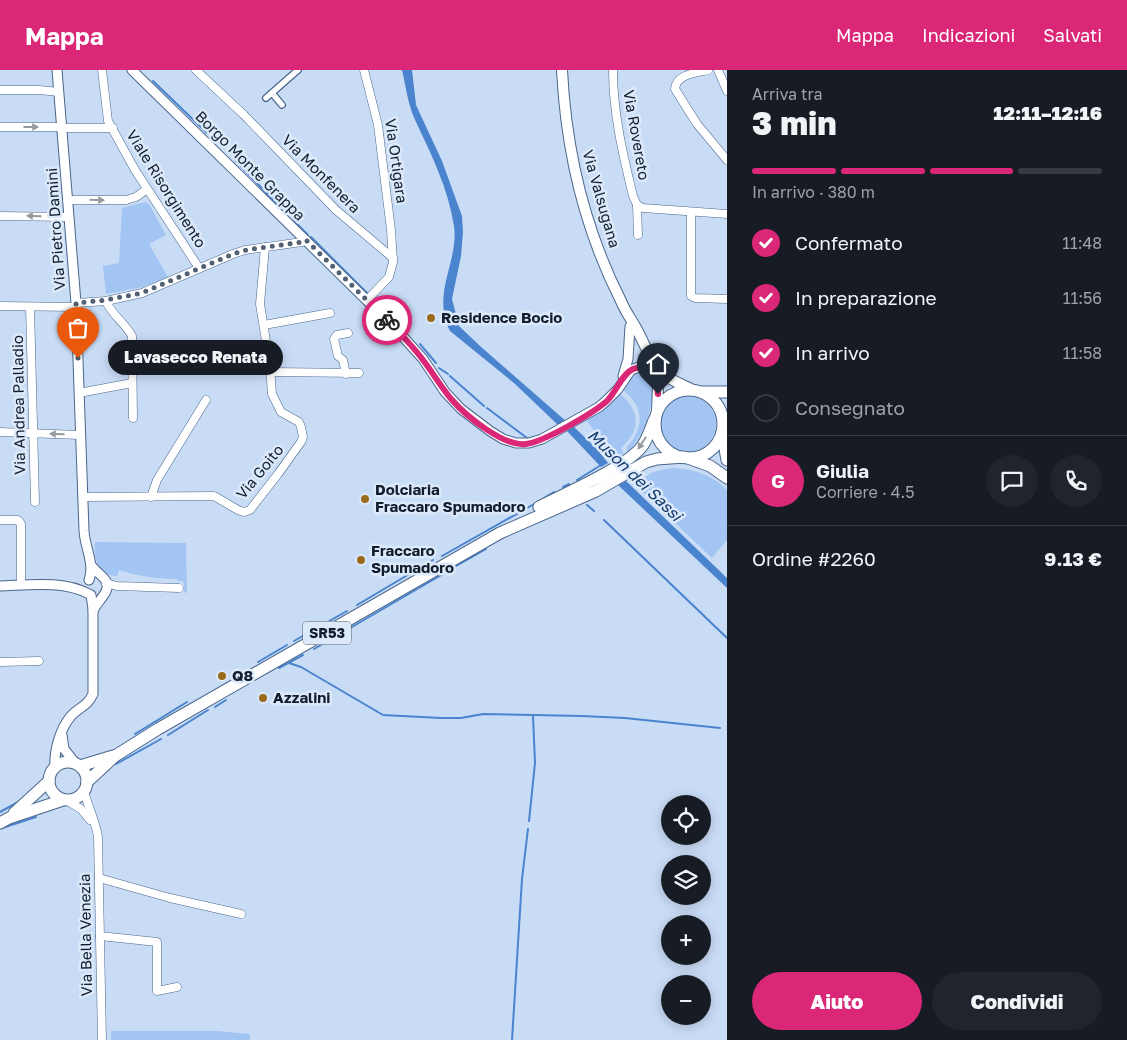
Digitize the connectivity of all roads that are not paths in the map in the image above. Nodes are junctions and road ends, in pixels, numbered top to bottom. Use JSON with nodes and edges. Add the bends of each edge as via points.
{"nodes":[{"id":1,"x":57,"y":70,"type":"edge"},
{"id":2,"x":102,"y":70,"type":"edge"},
{"id":3,"x":106,"y":70,"type":"edge"},
{"id":4,"x":132,"y":70,"type":"edge"},
{"id":5,"x":196,"y":70,"type":"edge"},
{"id":6,"x":298,"y":70,"type":"edge"},
{"id":7,"x":364,"y":70,"type":"edge"},
{"id":8,"x":562,"y":70,"type":"edge"},
{"id":9,"x":613,"y":70,"type":"edge"},
{"id":10,"x":708,"y":70,"type":"edge"},
{"id":11,"x":718,"y":70,"type":"edge"},
{"id":12,"x":0,"y":90,"type":"edge"},
{"id":13,"x":727,"y":90,"type":"edge"},
{"id":14,"x":60,"y":92,"type":"junction"},
{"id":15,"x":272,"y":93,"type":"junction"},
{"id":16,"x":266,"y":98,"type":"dead end"},
{"id":17,"x":282,"y":105,"type":"dead end"},
{"id":18,"x":112,"y":126,"type":"junction"},
{"id":19,"x":0,"y":127,"type":"edge"},
{"id":20,"x":62,"y":127,"type":"junction"},
{"id":21,"x":727,"y":160,"type":"edge"},
{"id":22,"x":147,"y":188,"type":"junction"},
{"id":23,"x":67,"y":200,"type":"junction"},
{"id":24,"x":640,"y":206,"type":"junction"},
{"id":25,"x":691,"y":212,"type":"junction"},
{"id":26,"x":727,"y":214,"type":"edge"},
{"id":27,"x":0,"y":216,"type":"edge"},
{"id":28,"x":68,"y":216,"type":"junction"},
{"id":29,"x":638,"y":235,"type":"dead end"},
{"id":30,"x":306,"y":240,"type":"junction"},
{"id":31,"x":265,"y":248,"type":"junction"},
{"id":32,"x":393,"y":258,"type":"junction"},
{"id":33,"x":199,"y":268,"type":"junction"},
{"id":34,"x":727,"y":299,"type":"edge"},
{"id":35,"x":106,"y":300,"type":"junction"},
{"id":36,"x":367,"y":300,"type":"junction"},
{"id":37,"x":622,"y":303,"type":"junction"},
{"id":38,"x":76,"y":305,"type":"junction"},
{"id":39,"x":0,"y":306,"type":"edge"},
{"id":40,"x":30,"y":307,"type":"junction"},
{"id":41,"x":330,"y":312,"type":"dead end"},
{"id":42,"x":264,"y":325,"type":"junction"},
{"id":43,"x":630,"y":326,"type":"junction"},
{"id":44,"x":348,"y":334,"type":"dead end"},
{"id":45,"x":644,"y":355,"type":"junction"},
{"id":46,"x":628,"y":359,"type":"junction"},
{"id":47,"x":652,"y":371,"type":"junction"},
{"id":48,"x":271,"y":372,"type":"junction"},
{"id":49,"x":359,"y":373,"type":"dead end"},
{"id":50,"x":346,"y":374,"type":"junction"},
{"id":51,"x":664,"y":374,"type":"junction"},
{"id":52,"x":132,"y":382,"type":"junction"},
{"id":53,"x":621,"y":383,"type":"junction"},
{"id":54,"x":697,"y":391,"type":"junction"},
{"id":55,"x":79,"y":392,"type":"junction"},
{"id":56,"x":727,"y":392,"type":"edge"},
{"id":57,"x":206,"y":400,"type":"dead end"},
{"id":58,"x":656,"y":413,"type":"junction"},
{"id":59,"x":133,"y":418,"type":"dead end"},
{"id":60,"x":724,"y":426,"type":"edge"},
{"id":61,"x":0,"y":432,"type":"edge"},
{"id":62,"x":33,"y":433,"type":"junction"},
{"id":63,"x":80,"y":435,"type":"junction"},
{"id":64,"x":685,"y":458,"type":"junction"},
{"id":65,"x":727,"y":460,"type":"edge"},
{"id":66,"x":623,"y":469,"type":"junction"},
{"id":67,"x":727,"y":478,"type":"edge"},
{"id":68,"x":151,"y":496,"type":"junction"},
{"id":69,"x":83,"y":497,"type":"junction"},
{"id":70,"x":35,"y":502,"type":"dead end"},
{"id":71,"x":0,"y":520,"type":"edge"},
{"id":72,"x":91,"y":565,"type":"junction"},
{"id":73,"x":88,"y":581,"type":"junction"},
{"id":74,"x":0,"y":586,"type":"edge"},
{"id":75,"x":21,"y":586,"type":"junction"},
{"id":76,"x":105,"y":586,"type":"junction"},
{"id":77,"x":75,"y":587,"type":"junction"},
{"id":78,"x":179,"y":588,"type":"dead end"},
{"id":79,"x":90,"y":594,"type":"junction"},
{"id":80,"x":93,"y":611,"type":"junction"},
{"id":81,"x":39,"y":661,"type":"dead end"},
{"id":82,"x":0,"y":662,"type":"edge"},
{"id":83,"x":62,"y":735,"type":"junction"},
{"id":84,"x":115,"y":756,"type":"junction"},
{"id":85,"x":78,"y":765,"type":"junction"},
{"id":86,"x":55,"y":767,"type":"junction"},
{"id":87,"x":49,"y":781,"type":"junction"},
{"id":88,"x":86,"y":786,"type":"junction"},
{"id":89,"x":65,"y":800,"type":"junction"},
{"id":90,"x":5,"y":820,"type":"edge"},
{"id":91,"x":97,"y":830,"type":"junction"},
{"id":92,"x":99,"y":878,"type":"junction"},
{"id":93,"x":241,"y":914,"type":"dead end"},
{"id":94,"x":100,"y":936,"type":"junction"},
{"id":95,"x":177,"y":987,"type":"dead end"},
{"id":96,"x":102,"y":1040,"type":"edge"}],
"edges":[{"from":1,"to":14,"type":"street","name":"Via Pietro Damini"},
{"from":2,"to":18,"type":"street","name":"Viale Risorgimento","via":[[108,121]]},
{"from":3,"to":18,"type":"street","name":"Viale Risorgimento"},
{"from":4,"to":30,"type":"street","name":"Borgo Monte Grappa"},
{"from":5,"to":32,"type":"street","name":"Via Monfenera","via":[[336,210]]},
{"from":6,"to":15,"type":"street"},
{"from":7,"to":32,"type":"street","name":"Via Ortigara","via":[[378,125]]},
{"from":8,"to":37,"type":"main road","name":"Via Valsugana","via":[[575,173],[597,243]]},
{"from":9,"to":24,"type":"street","name":"Via Rovereto","via":[[619,130],[633,196]]},
{"from":10,"to":21,"type":"street","via":[[680,78],[675,89],[697,124]]},
{"from":11,"to":13,"type":"street"},
{"from":12,"to":14,"type":"street"},
{"from":14,"to":20,"type":"street","name":"Via Pietro Damini"},
{"from":15,"to":16,"type":"street"},
{"from":15,"to":17,"type":"street"},
{"from":18,"to":20,"type":"street"},
{"from":18,"to":22,"type":"street","name":"Viale Risorgimento"},
{"from":19,"to":20,"type":"street","one_way":true},
{"from":20,"to":23,"type":"street","name":"Via Pietro Damini"},
{"from":23,"to":22,"type":"street","one_way":true,"via":[[126,200]]},
{"from":22,"to":33,"type":"street","name":"Viale Risorgimento"},
{"from":23,"to":28,"type":"street","name":"Via Pietro Damini"},
{"from":24,"to":25,"type":"street"},
{"from":24,"to":29,"type":"street","name":"Via Rovereto"},
{"from":25,"to":26,"type":"street"},
{"from":25,"to":34,"type":"street","via":[[691,296]]},
{"from":28,"to":27,"type":"street","one_way":true},
{"from":28,"to":38,"type":"street","name":"Via Pietro Damini"},
{"from":30,"to":31,"type":"street"},
{"from":30,"to":36,"type":"street","name":"Borgo Monte Grappa"},
{"from":31,"to":33,"type":"street","via":[[246,250]]},
{"from":31,"to":42,"type":"street","via":[[260,304]]},
{"from":32,"to":36,"type":"street","via":[[389,277]]},
{"from":33,"to":35,"type":"street","via":[[150,290]]},
{"from":35,"to":38,"type":"street"},
{"from":35,"to":52,"type":"street","via":[[132,336]]},
{"from":36,"to":53,"type":"street","name":"Borgo Monte Grappa","via":[[416,351],[453,402],[471,418],[510,442],[534,442],[558,430],[606,401]]},
{"from":37,"to":43,"type":"main road","name":"Via Valsugana"},
{"from":37,"to":51,"type":"main road","name":"Via Valsugana"},
{"from":38,"to":40,"type":"street"},
{"from":38,"to":55,"type":"street","name":"Via Pietro Damini"},
{"from":39,"to":40,"type":"street"},
{"from":40,"to":62,"type":"street","name":"Via Andrea Palladio"},
{"from":41,"to":42,"type":"street"},
{"from":42,"to":48,"type":"street"},
{"from":43,"to":45,"type":"main road","name":"Via Valsugana"},
{"from":43,"to":46,"type":"street"},
{"from":44,"to":50,"type":"street","via":[[334,339]]},
{"from":45,"to":46,"type":"street"},
{"from":45,"to":47,"type":"main road","name":"Via Valsugana"},
{"from":45,"to":51,"type":"street","via":[[655,369]]},
{"from":46,"to":53,"type":"street"},
{"from":47,"to":53,"type":"street","name":"Borgo Monte Grappa","via":[[634,368]]},
{"from":47,"to":58,"type":"main road","name":"Via Valsugana","via":[[658,386]]},
{"from":48,"to":50,"type":"street"},
{"from":48,"to":68,"type":"street","name":"Via Goito","via":[[271,388],[278,409],[299,422],[303,437],[250,510],[238,510],[214,496]]},
{"from":49,"to":50,"type":"street"},
{"from":51,"to":54,"type":"main road","name":"Via Valsugana"},
{"from":52,"to":55,"type":"street"},
{"from":52,"to":59,"type":"street"},
{"from":54,"to":56,"type":"main road","number":"SR53"},
{"from":54,"to":58,"type":"main road","number":"SR53","via":[[681,391],[670,396]]},
{"from":54,"to":60,"type":"main road","via":[[709,396],[720,410]]},
{"from":55,"to":63,"type":"street","name":"Via Pietro Damini"},
{"from":57,"to":68,"type":"street","via":[[157,480]]},
{"from":58,"to":64,"type":"main road","via":[[655,429],[660,442],[670,452]]},
{"from":58,"to":66,"type":"main road","number":"SR53","one_way":true,"via":[[642,446]]},
{"from":60,"to":64,"type":"main road","number":"SR53","via":[[709,451]]},
{"from":60,"to":65,"type":"main road"},
{"from":61,"to":62,"type":"street"},
{"from":63,"to":62,"type":"street","one_way":true},
{"from":62,"to":70,"type":"street","name":"Via Andrea Palladio"},
{"from":63,"to":69,"type":"street","name":"Via Pietro Damini"},
{"from":64,"to":66,"type":"main road","number":"SR53","via":[[657,459]]},
{"from":64,"to":67,"type":"main road","via":[[710,466]]},
{"from":66,"to":84,"type":"main road","number":"SR53","via":[[606,478],[587,495],[500,533]]},
{"from":68,"to":69,"type":"street","name":"Via Goito"},
{"from":69,"to":72,"type":"street","name":"Via Pietro Damini","via":[[84,538]]},
{"from":71,"to":75,"type":"street","via":[[18,520],[22,524]]},
{"from":72,"to":73,"type":"street"},
{"from":72,"to":76,"type":"street"},
{"from":73,"to":76,"type":"street","via":[[95,577]]},
{"from":73,"to":77,"type":"street"},
{"from":73,"to":79,"type":"street"},
{"from":74,"to":75,"type":"street"},
{"from":75,"to":77,"type":"street"},
{"from":76,"to":78,"type":"street"},
{"from":76,"to":79,"type":"street","via":[[98,597]]},
{"from":76,"to":80,"type":"street"},
{"from":77,"to":79,"type":"street"},
{"from":79,"to":80,"type":"street"},
{"from":80,"to":83,"type":"street","via":[[93,694],[88,703],[71,716]]},
{"from":81,"to":82,"type":"street"},
{"from":83,"to":85,"type":"street","via":[[64,750]]},
{"from":83,"to":86,"type":"street","via":[[57,744]]},
{"from":84,"to":85,"type":"main road","number":"SR53"},
{"from":84,"to":88,"type":"main road","number":"SR53"},
{"from":85,"to":86,"type":"main road","number":"SR53","via":[[63,763]]},
{"from":85,"to":88,"type":"main road","via":[[84,771]]},
{"from":86,"to":87,"type":"main road","number":"SR53"},
{"from":87,"to":89,"type":"main road","via":[[53,792]]},
{"from":87,"to":90,"type":"main road","number":"SR53"},
{"from":88,"to":89,"type":"main road","number":"SR53","via":[[77,798]]},
{"from":88,"to":91,"type":"street","name":"Via Bella Venezia","via":[[89,810]]},
{"from":89,"to":90,"type":"main road","number":"SR53"},
{"from":89,"to":91,"type":"street","via":[[86,813]]},
{"from":91,"to":92,"type":"street","name":"Via Bella Venezia"},
{"from":92,"to":93,"type":"street"},
{"from":92,"to":94,"type":"street","name":"Via Bella Venezia"},
{"from":94,"to":95,"type":"street","via":[[157,942],[157,991]]},
{"from":94,"to":96,"type":"street","name":"Via Bella Venezia"}]}
